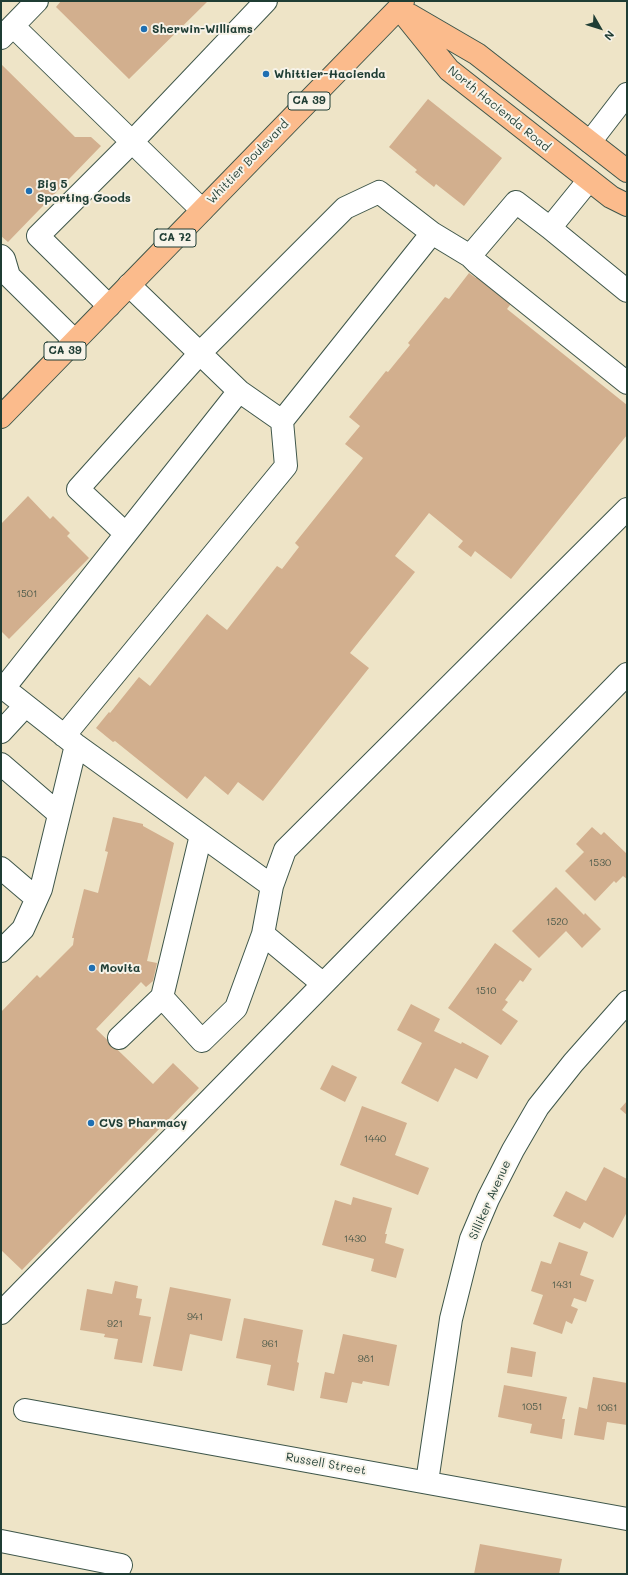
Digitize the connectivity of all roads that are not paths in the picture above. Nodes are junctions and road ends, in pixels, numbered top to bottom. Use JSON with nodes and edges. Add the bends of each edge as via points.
{"nodes":[{"id":1,"x":37,"y":1,"type":"edge"},
{"id":2,"x":266,"y":1,"type":"edge"},
{"id":3,"x":402,"y":3,"type":"edge"},
{"id":4,"x":7,"y":32,"type":"edge"},
{"id":5,"x":627,"y":94,"type":"edge"},
{"id":6,"x":132,"y":142,"type":"junction"},
{"id":7,"x":590,"y":142,"type":"junction"},
{"id":8,"x":627,"y":171,"type":"edge"},
{"id":9,"x":589,"y":180,"type":"junction"},
{"id":10,"x":218,"y":193,"type":"joint"},
{"id":11,"x":627,"y":205,"type":"edge"},
{"id":12,"x":202,"y":210,"type":"junction"},
{"id":13,"x":550,"y":228,"type":"junction"},
{"id":14,"x":432,"y":233,"type":"junction"},
{"id":15,"x":1,"y":256,"type":"edge"},
{"id":16,"x":470,"y":256,"type":"junction"},
{"id":17,"x":149,"y":266,"type":"joint"},
{"id":18,"x":5,"y":280,"type":"edge"},
{"id":19,"x":129,"y":285,"type":"junction"},
{"id":20,"x":627,"y":291,"type":"edge"},
{"id":21,"x":109,"y":306,"type":"junction"},
{"id":22,"x":75,"y":341,"type":"junction"},
{"id":23,"x":201,"y":352,"type":"junction"},
{"id":24,"x":627,"y":383,"type":"edge"},
{"id":25,"x":239,"y":391,"type":"junction"},
{"id":26,"x":1,"y":417,"type":"edge"},
{"id":27,"x":282,"y":421,"type":"junction"},
{"id":28,"x":627,"y":509,"type":"edge"},
{"id":29,"x":126,"y":534,"type":"junction"},
{"id":30,"x":627,"y":674,"type":"edge"},
{"id":31,"x":2,"y":687,"type":"edge"},
{"id":32,"x":25,"y":706,"type":"junction"},
{"id":33,"x":1,"y":732,"type":"edge"},
{"id":34,"x":70,"y":740,"type":"junction"},
{"id":35,"x":1,"y":764,"type":"edge"},
{"id":36,"x":59,"y":814,"type":"junction"},
{"id":37,"x":201,"y":835,"type":"junction"},
{"id":38,"x":1,"y":868,"type":"edge"},
{"id":39,"x":272,"y":886,"type":"junction"},
{"id":40,"x":36,"y":898,"type":"junction"},
{"id":41,"x":263,"y":934,"type":"junction"},
{"id":42,"x":1,"y":951,"type":"edge"},
{"id":43,"x":322,"y":984,"type":"junction"},
{"id":44,"x":162,"y":997,"type":"junction"},
{"id":45,"x":627,"y":1002,"type":"edge"},
{"id":46,"x":119,"y":1038,"type":"dead end"},
{"id":47,"x":6,"y":1302,"type":"edge"},
{"id":48,"x":25,"y":1410,"type":"dead end"},
{"id":49,"x":427,"y":1482,"type":"junction"},
{"id":50,"x":627,"y":1519,"type":"edge"},
{"id":51,"x":1,"y":1541,"type":"edge"},
{"id":52,"x":117,"y":1574,"type":"edge"}],
"edges":[{"from":1,"to":4,"type":"street"},
{"from":2,"to":6,"type":"street"},
{"from":3,"to":7,"type":"main road","via":[[477,54]]},
{"from":3,"to":9,"type":"main road","name":"North Hacienda Road","via":[[449,70]]},
{"from":3,"to":10,"type":"main road","name":"Whittier Boulevard","number":"CA 39"},
{"from":4,"to":6,"type":"street"},
{"from":5,"to":7,"type":"street"},
{"from":6,"to":12,"type":"street"},
{"from":6,"to":21,"type":"street","via":[[38,236]]},
{"from":7,"to":8,"type":"main road"},
{"from":9,"to":11,"type":"main road","name":"North Hacienda Road","via":[[611,197]]},
{"from":9,"to":13,"type":"street"},
{"from":10,"to":12,"type":"main road","name":"Whittier Boulevard","number":"CA 72"},
{"from":12,"to":17,"type":"main road","name":"Whittier Boulevard","number":"CA 72"},
{"from":13,"to":16,"type":"street","via":[[516,202]]},
{"from":13,"to":20,"type":"street"},
{"from":14,"to":16,"type":"street"},
{"from":14,"to":23,"type":"street","via":[[379,192],[345,208]]},
{"from":14,"to":27,"type":"street"},
{"from":15,"to":18,"type":"street","via":[[4,259]]},
{"from":16,"to":24,"type":"street"},
{"from":17,"to":19,"type":"main road","number":"CA 39"},
{"from":18,"to":22,"type":"street"},
{"from":19,"to":21,"type":"main road","number":"CA 39"},
{"from":19,"to":23,"type":"street"},
{"from":21,"to":22,"type":"main road","number":"CA 39"},
{"from":22,"to":26,"type":"main road","number":"CA 39"},
{"from":23,"to":25,"type":"street"},
{"from":23,"to":29,"type":"street","via":[[78,490]]},
{"from":25,"to":27,"type":"street"},
{"from":25,"to":29,"type":"street"},
{"from":27,"to":34,"type":"street","via":[[286,466]]},
{"from":28,"to":39,"type":"street","via":[[285,850]]},
{"from":29,"to":31,"type":"street"},
{"from":30,"to":43,"type":"street"},
{"from":31,"to":32,"type":"street"},
{"from":32,"to":33,"type":"street"},
{"from":32,"to":34,"type":"street"},
{"from":34,"to":36,"type":"street"},
{"from":34,"to":37,"type":"street"},
{"from":35,"to":36,"type":"street"},
{"from":36,"to":40,"type":"street","via":[[41,890]]},
{"from":37,"to":39,"type":"street"},
{"from":37,"to":44,"type":"street"},
{"from":38,"to":40,"type":"street"},
{"from":39,"to":41,"type":"street"},
{"from":40,"to":42,"type":"street","via":[[23,929]]},
{"from":41,"to":43,"type":"street"},
{"from":41,"to":44,"type":"street","via":[[236,1008],[202,1041]]},
{"from":43,"to":47,"type":"street"},
{"from":44,"to":46,"type":"street"},
{"from":45,"to":49,"type":"street","name":"Silliker Avenue","via":[[538,1107],[512,1150],[471,1239],[451,1319]]},
{"from":48,"to":49,"type":"street","name":"Russell Street"},
{"from":49,"to":50,"type":"street","name":"Russell Street"},
{"from":51,"to":52,"type":"street","via":[[121,1565]]}]}
